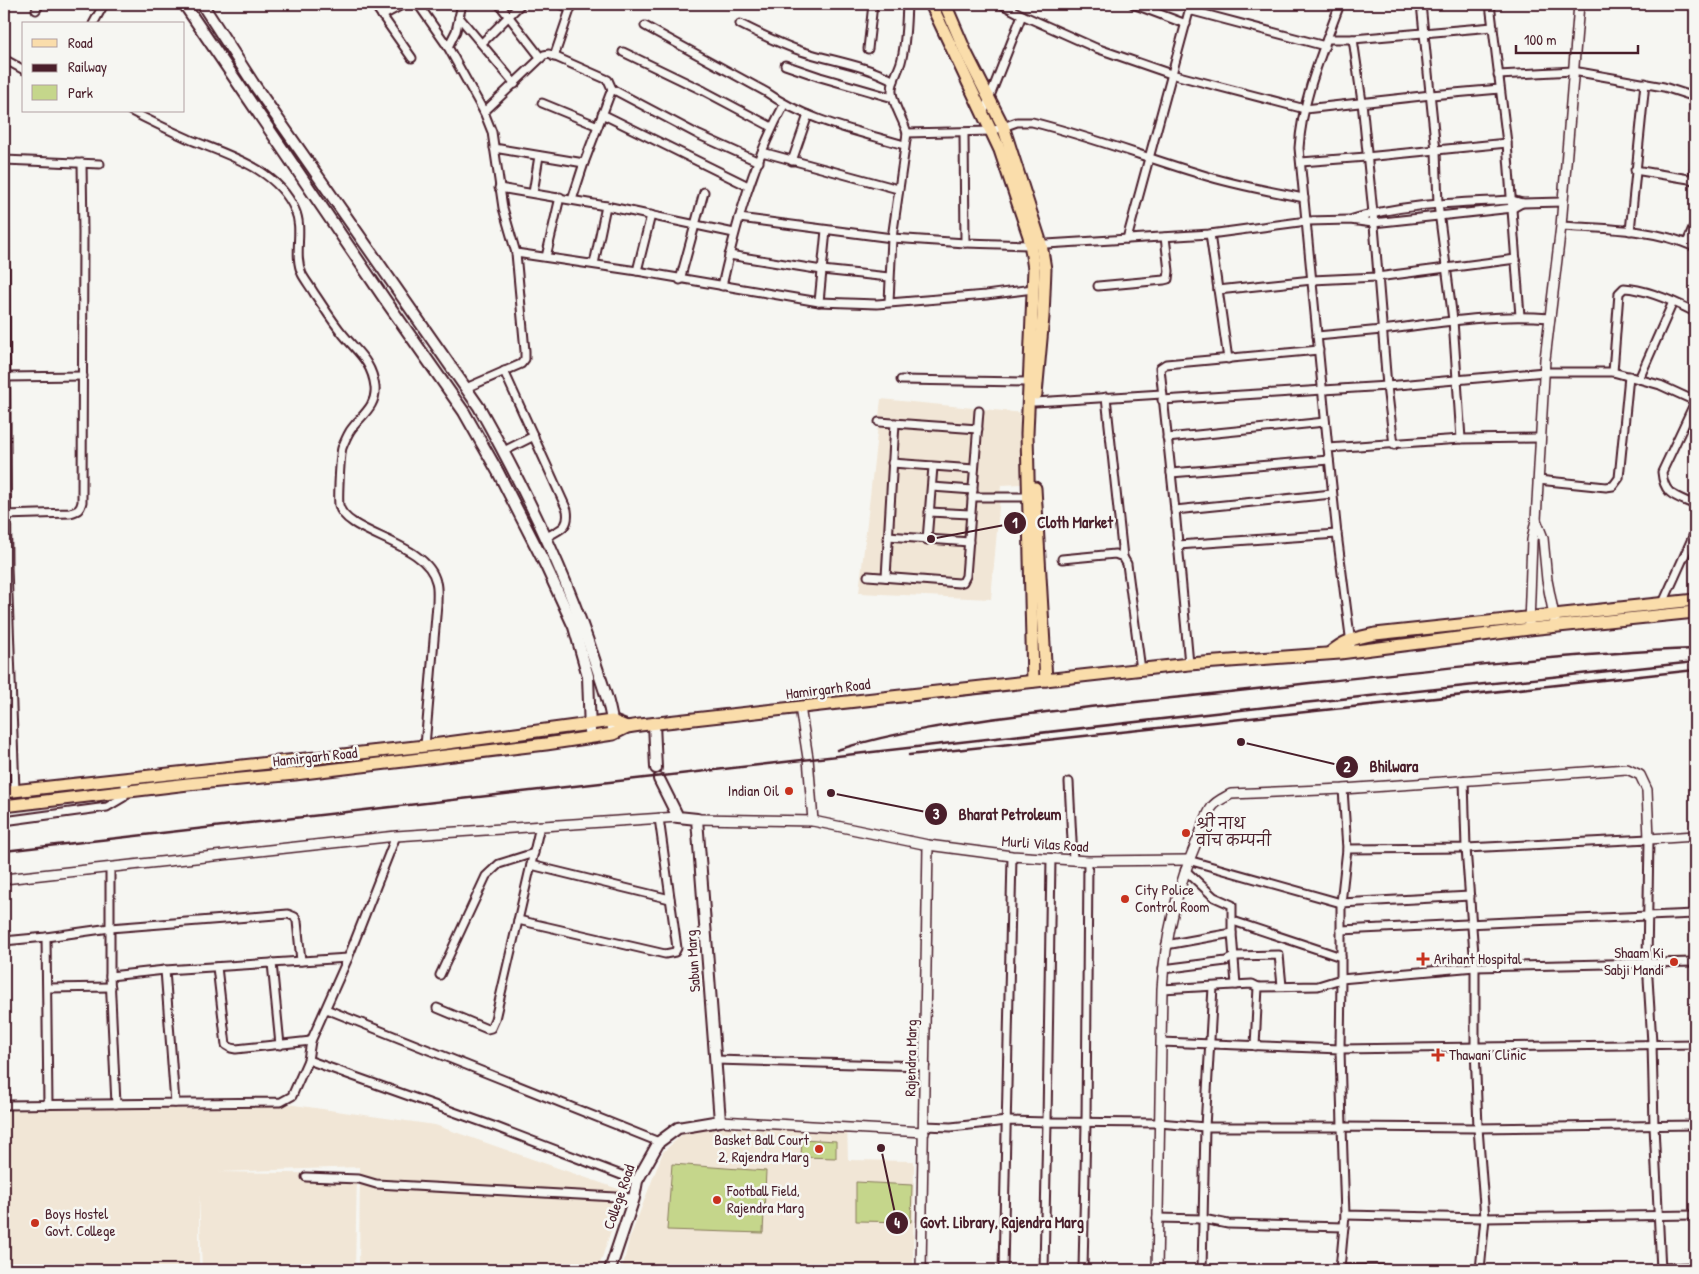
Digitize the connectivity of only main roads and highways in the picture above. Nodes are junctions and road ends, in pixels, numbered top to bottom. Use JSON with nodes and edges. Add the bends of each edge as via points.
{"nodes":[{"id":1,"x":184,"y":4,"type":"edge"},
{"id":2,"x":202,"y":4,"type":"edge"},
{"id":3,"x":931,"y":4,"type":"edge"},
{"id":4,"x":945,"y":4,"type":"edge"},
{"id":5,"x":1036,"y":244,"type":"junction"},
{"id":6,"x":1695,"y":600,"type":"edge"},
{"id":7,"x":1695,"y":612,"type":"edge"},
{"id":8,"x":1555,"y":621,"type":"junction"},
{"id":9,"x":1046,"y":680,"type":"junction"},
{"id":10,"x":1033,"y":681,"type":"junction"},
{"id":11,"x":612,"y":721,"type":"junction"},
{"id":12,"x":654,"y":723,"type":"junction"},
{"id":13,"x":589,"y":724,"type":"junction"},
{"id":14,"x":627,"y":727,"type":"junction"},
{"id":15,"x":613,"y":734,"type":"junction"},
{"id":16,"x":592,"y":737,"type":"junction"},
{"id":17,"x":656,"y":768,"type":"dead end"},
{"id":18,"x":659,"y":780,"type":"dead end"},
{"id":19,"x":9,"y":791,"type":"edge"},
{"id":20,"x":4,"y":806,"type":"edge"},
{"id":21,"x":720,"y":1121,"type":"joint"},
{"id":22,"x":610,"y":1270,"type":"edge"}],
"edges":[{"from":1,"to":13,"type":"main road","via":[[464,412],[498,472],[574,627],[588,676]]},
{"from":2,"to":11,"type":"main road","via":[[479,407],[504,451],[568,587]]},
{"from":3,"to":5,"type":"main road","via":[[992,131]]},
{"from":4,"to":5,"type":"main road","via":[[1003,126]]},
{"from":5,"to":9,"type":"main road","via":[[1046,268],[1032,433]]},
{"from":5,"to":10,"type":"main road","via":[[1027,434]]},
{"from":6,"to":8,"type":"main road"},
{"from":7,"to":8,"type":"main road"},
{"from":8,"to":9,"type":"main road","name":"Hamirgarh Road","via":[[1375,634],[1351,645],[1340,645],[1330,653]]},
{"from":9,"to":10,"type":"main road","name":"Hamirgarh Road"},
{"from":10,"to":12,"type":"main road","name":"Hamirgarh Road"},
{"from":11,"to":13,"type":"main road","name":"Hamirgarh Road"},
{"from":11,"to":14,"type":"main road","name":"Hamirgarh Road"},
{"from":11,"to":15,"type":"main road"},
{"from":12,"to":14,"type":"main road","name":"Hamirgarh Road"},
{"from":12,"to":17,"type":"main road"},
{"from":13,"to":16,"type":"main road"},
{"from":13,"to":19,"type":"main road","name":"Hamirgarh Road","via":[[425,746]]},
{"from":14,"to":15,"type":"main road","name":"Hamirgarh Road"},
{"from":15,"to":16,"type":"main road","name":"Hamirgarh Road"},
{"from":16,"to":20,"type":"main road","name":"Hamirgarh Road","via":[[428,759]]},
{"from":18,"to":21,"type":"main road","name":"Sabun Marg","via":[[678,817],[697,819]]},
{"from":21,"to":22,"type":"main road","name":"College Road","via":[[678,1128],[659,1142],[637,1181]]}]}
